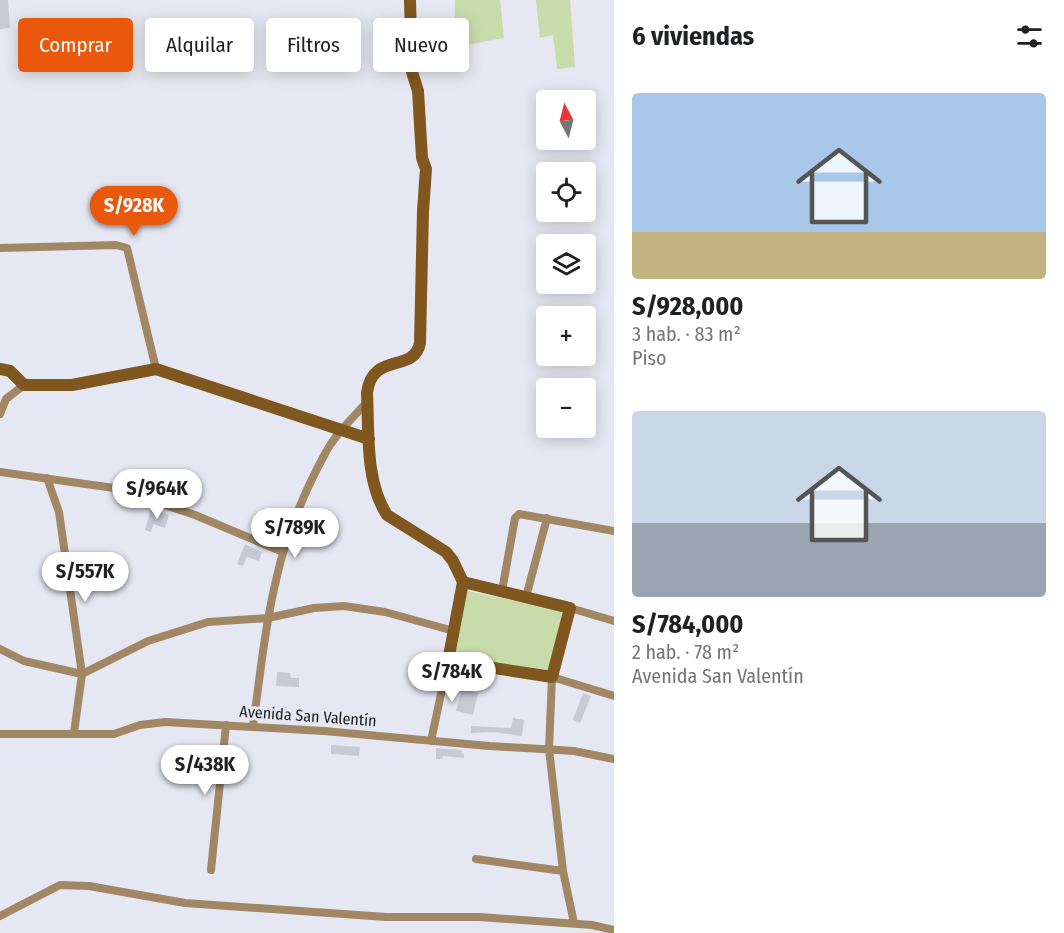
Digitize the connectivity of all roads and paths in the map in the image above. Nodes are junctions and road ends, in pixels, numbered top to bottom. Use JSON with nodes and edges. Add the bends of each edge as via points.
{"nodes":[{"id":1,"x":410,"y":0,"type":"edge"},
{"id":2,"x":0,"y":248,"type":"edge"},
{"id":3,"x":0,"y":369,"type":"edge"},
{"id":4,"x":156,"y":369,"type":"junction"},
{"id":5,"x":24,"y":385,"type":"junction"},
{"id":6,"x":367,"y":402,"type":"junction"},
{"id":7,"x":0,"y":414,"type":"edge"},
{"id":8,"x":341,"y":430,"type":"junction"},
{"id":9,"x":369,"y":439,"type":"junction"},
{"id":10,"x":0,"y":472,"type":"edge"},
{"id":11,"x":47,"y":478,"type":"junction"},
{"id":12,"x":548,"y":518,"type":"junction"},
{"id":13,"x":614,"y":531,"type":"edge"},
{"id":14,"x":283,"y":552,"type":"junction"},
{"id":15,"x":463,"y":582,"type":"junction"},
{"id":16,"x":502,"y":591,"type":"junction"},
{"id":17,"x":526,"y":597,"type":"junction"},
{"id":18,"x":570,"y":608,"type":"junction"},
{"id":19,"x":268,"y":618,"type":"junction"},
{"id":20,"x":614,"y":621,"type":"edge"},
{"id":21,"x":454,"y":631,"type":"junction"},
{"id":22,"x":0,"y":650,"type":"edge"},
{"id":23,"x":448,"y":661,"type":"junction"},
{"id":24,"x":82,"y":674,"type":"junction"},
{"id":25,"x":552,"y":677,"type":"junction"},
{"id":26,"x":614,"y":696,"type":"edge"},
{"id":27,"x":225,"y":725,"type":"junction"},
{"id":28,"x":253,"y":726,"type":"junction"},
{"id":29,"x":74,"y":733,"type":"junction"},
{"id":30,"x":0,"y":734,"type":"edge"},
{"id":31,"x":431,"y":741,"type":"junction"},
{"id":32,"x":549,"y":749,"type":"junction"},
{"id":33,"x":614,"y":759,"type":"edge"},
{"id":34,"x":476,"y":859,"type":"dead end"},
{"id":35,"x":211,"y":870,"type":"dead end"},
{"id":36,"x":563,"y":871,"type":"junction"},
{"id":37,"x":0,"y":916,"type":"edge"},
{"id":38,"x":574,"y":923,"type":"junction"},
{"id":39,"x":614,"y":923,"type":"edge"},
{"id":40,"x":592,"y":925,"type":"junction"},
{"id":41,"x":614,"y":930,"type":"edge"}],
"edges":[{"from":1,"to":6,"type":"street","via":[[411,72],[418,91],[426,170],[420,343],[412,357],[372,375]]},
{"from":2,"to":4,"type":"street","via":[[127,248]]},
{"from":3,"to":5,"type":"street","via":[[10,370]]},
{"from":4,"to":5,"type":"street","via":[[72,385]]},
{"from":4,"to":8,"type":"street"},
{"from":5,"to":7,"type":"street","via":[[6,399]]},
{"from":6,"to":8,"type":"street"},
{"from":6,"to":9,"type":"street"},
{"from":8,"to":9,"type":"street"},
{"from":8,"to":14,"type":"street","via":[[326,450]]},
{"from":9,"to":15,"type":"street","via":[[371,469],[381,507],[394,521],[446,552]]},
{"from":10,"to":11,"type":"street"},
{"from":11,"to":14,"type":"street","via":[[114,488],[195,515]]},
{"from":11,"to":24,"type":"street","via":[[59,512]]},
{"from":12,"to":13,"type":"street"},
{"from":12,"to":16,"type":"street","via":[[524,513],[515,518]]},
{"from":12,"to":17,"type":"street"},
{"from":14,"to":19,"type":"street"},
{"from":15,"to":16,"type":"street"},
{"from":15,"to":21,"type":"street"},
{"from":16,"to":17,"type":"street"},
{"from":17,"to":18,"type":"street"},
{"from":18,"to":20,"type":"street"},
{"from":18,"to":25,"type":"street"},
{"from":19,"to":21,"type":"street","via":[[344,606],[384,612]]},
{"from":19,"to":24,"type":"street","via":[[208,622],[148,641]]},
{"from":19,"to":28,"type":"street"},
{"from":21,"to":23,"type":"street"},
{"from":22,"to":24,"type":"street","via":[[24,661]]},
{"from":23,"to":25,"type":"street"},
{"from":23,"to":31,"type":"street"},
{"from":24,"to":29,"type":"street"},
{"from":25,"to":26,"type":"street"},
{"from":25,"to":32,"type":"street"},
{"from":27,"to":28,"type":"street","name":"Avenida San Valentín"},
{"from":27,"to":29,"type":"street","name":"Avenida San Valentín","via":[[165,722],[114,734]]},
{"from":27,"to":35,"type":"street"},
{"from":28,"to":31,"type":"street","name":"Avenida San Valentín"},
{"from":29,"to":30,"type":"street","name":"Avenida San Valentín"},
{"from":31,"to":32,"type":"street","name":"Avenida San Valentín"},
{"from":32,"to":33,"type":"street","name":"Avenida San Valentín"},
{"from":32,"to":36,"type":"street"},
{"from":34,"to":36,"type":"street"},
{"from":36,"to":38,"type":"street"},
{"from":37,"to":38,"type":"street","via":[[60,885],[89,886],[185,903],[386,917],[479,916]]},
{"from":38,"to":40,"type":"street"},
{"from":39,"to":40,"type":"street"},
{"from":40,"to":41,"type":"street"}]}
